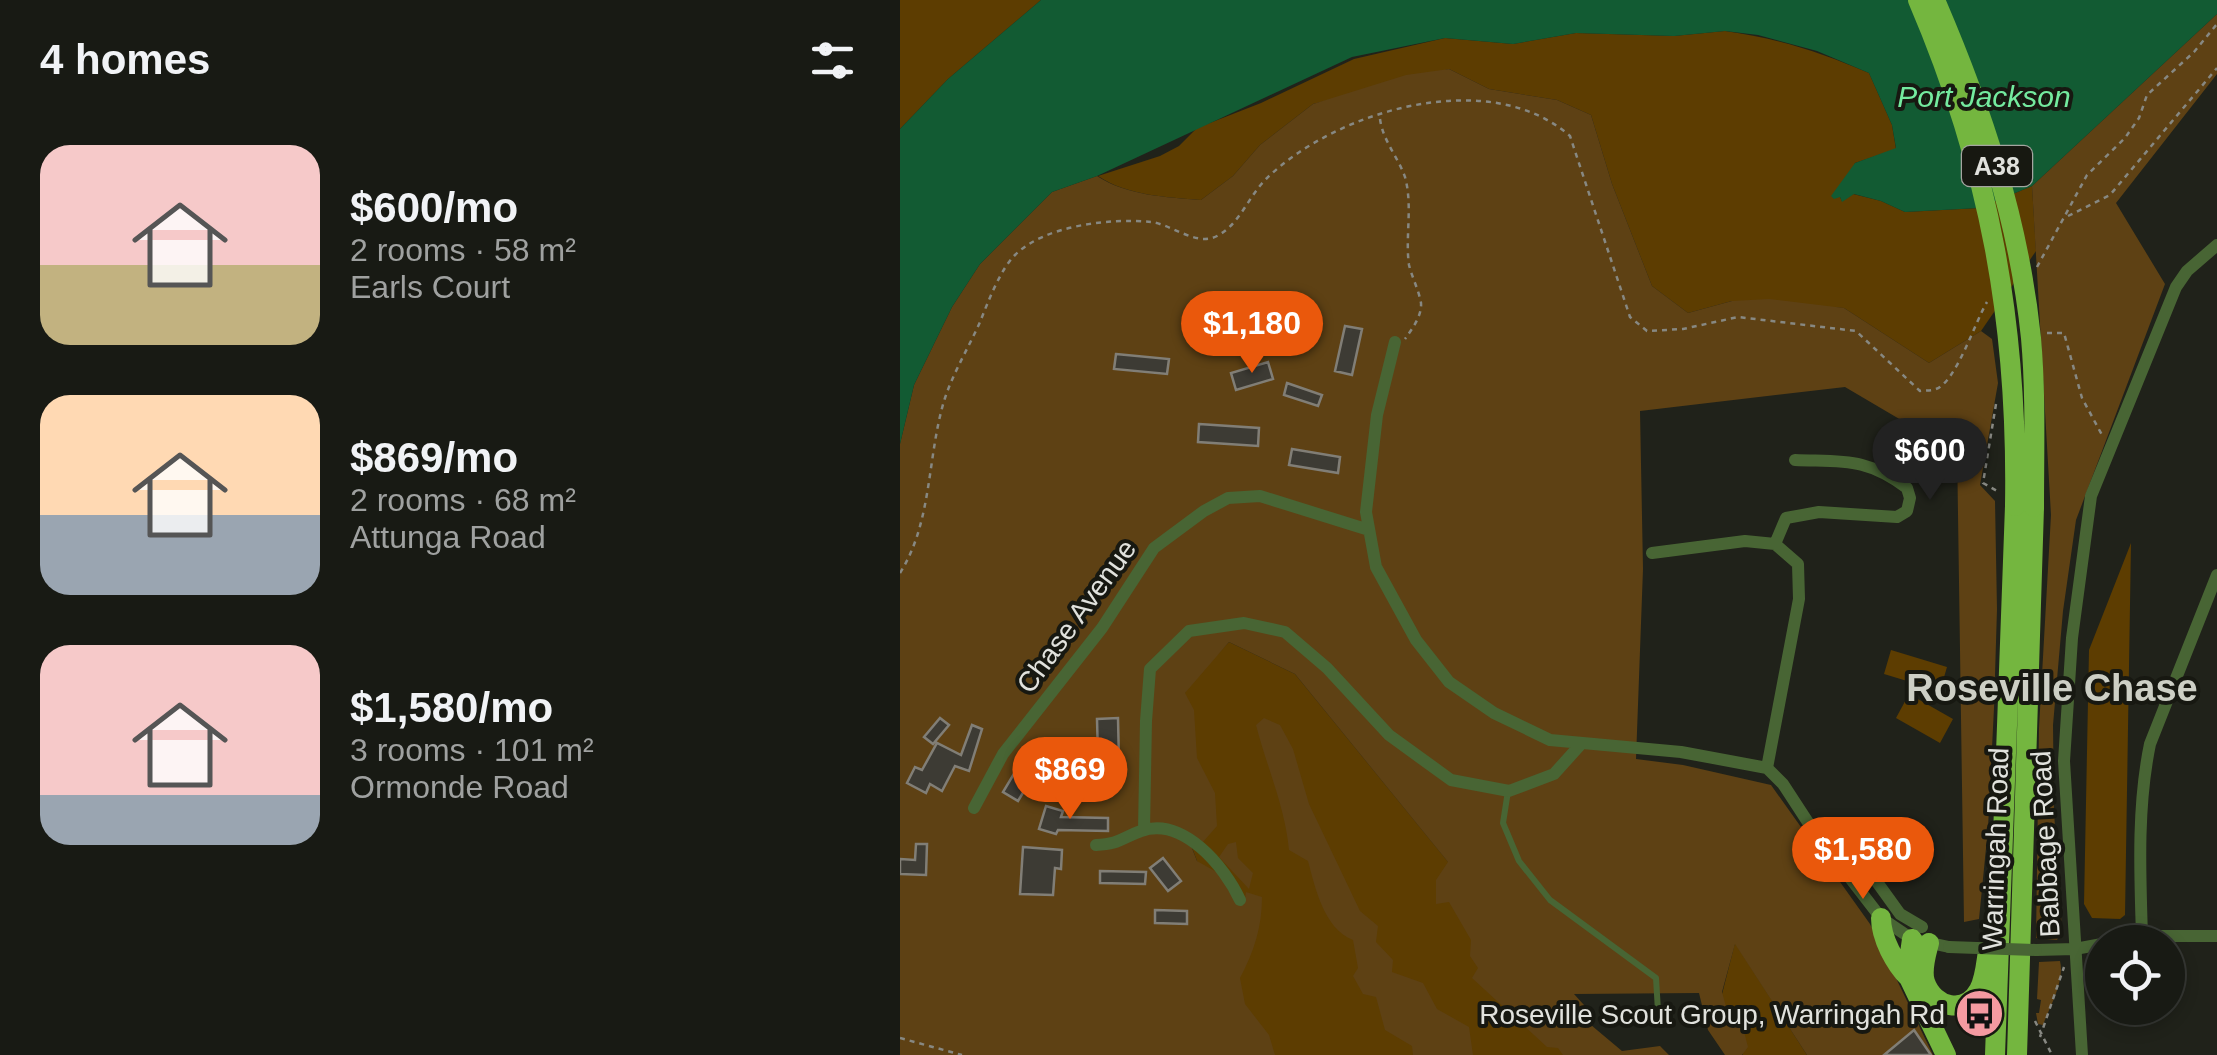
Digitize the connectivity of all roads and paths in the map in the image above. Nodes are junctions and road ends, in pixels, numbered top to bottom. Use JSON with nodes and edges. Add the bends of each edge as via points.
{"nodes":[{"id":1,"x":1918,"y":0,"type":"edge"},
{"id":2,"x":1935,"y":0,"type":"edge"},
{"id":3,"x":2217,"y":24,"type":"edge"},
{"id":4,"x":2217,"y":68,"type":"edge"},
{"id":5,"x":1378,"y":116,"type":"junction"},
{"id":6,"x":2067,"y":217,"type":"junction"},
{"id":7,"x":2217,"y":245,"type":"edge"},
{"id":8,"x":2034,"y":271,"type":"dead end"},
{"id":9,"x":1988,"y":302,"type":"dead end"},
{"id":10,"x":2064,"y":333,"type":"dead end"},
{"id":11,"x":1395,"y":346,"type":"joint"},
{"id":12,"x":1996,"y":403,"type":"dead end"},
{"id":13,"x":2109,"y":449,"type":"junction"},
{"id":14,"x":1795,"y":460,"type":"dead end"},
{"id":15,"x":2001,"y":488,"type":"dead end"},
{"id":16,"x":2025,"y":507,"type":"junction"},
{"id":17,"x":1370,"y":530,"type":"junction"},
{"id":18,"x":1774,"y":544,"type":"junction"},
{"id":19,"x":1652,"y":552,"type":"dead end"},
{"id":20,"x":900,"y":573,"type":"edge"},
{"id":21,"x":2217,"y":575,"type":"edge"},
{"id":22,"x":1581,"y":744,"type":"junction"},
{"id":23,"x":1767,"y":768,"type":"junction"},
{"id":24,"x":1508,"y":791,"type":"junction"},
{"id":25,"x":974,"y":808,"type":"dead end"},
{"id":26,"x":1144,"y":830,"type":"junction"},
{"id":27,"x":1813,"y":830,"type":"junction"},
{"id":28,"x":1096,"y":845,"type":"dead end"},
{"id":29,"x":2000,"y":885,"type":"junction"},
{"id":30,"x":1240,"y":900,"type":"dead end"},
{"id":31,"x":1880,"y":918,"type":"junction"},
{"id":32,"x":2141,"y":925,"type":"edge"},
{"id":33,"x":2185,"y":936,"type":"edge"},
{"id":34,"x":2217,"y":936,"type":"edge"},
{"id":35,"x":1928,"y":939,"type":"junction"},
{"id":36,"x":2085,"y":947,"type":"edge"},
{"id":37,"x":2076,"y":949,"type":"junction"},
{"id":38,"x":2064,"y":965,"type":"dead end"},
{"id":39,"x":1910,"y":980,"type":"junction"},
{"id":40,"x":1658,"y":1011,"type":"dead end"},
{"id":41,"x":2033,"y":1015,"type":"dead end"},
{"id":42,"x":2040,"y":1037,"type":"junction"},
{"id":43,"x":900,"y":1038,"type":"edge"},
{"id":44,"x":962,"y":1055,"type":"edge"},
{"id":45,"x":1946,"y":1055,"type":"edge"},
{"id":46,"x":1995,"y":1055,"type":"edge"},
{"id":47,"x":2017,"y":1055,"type":"edge"},
{"id":48,"x":2052,"y":1055,"type":"edge"},
{"id":49,"x":2082,"y":1055,"type":"edge"}],
"edges":[{"from":1,"to":16,"type":"highway","name":"Warringah Road","number":"A38","bridge":true,"via":[[1972,146],[1998,254]]},
{"from":2,"to":16,"type":"highway","name":"Warringah Road","number":"A38","bridge":true,"via":[[1986,127],[2010,215],[2035,402]]},
{"from":3,"to":6,"type":"path","via":[[2147,95],[2125,138],[2087,175]]},
{"from":4,"to":6,"type":"path","via":[[2110,196]]},
{"from":5,"to":9,"type":"path","via":[[1418,104],[1475,100],[1551,120],[1570,136],[1630,316],[1647,332],[1738,318],[1856,331],[1920,391],[1950,378]]},
{"from":5,"to":11,"type":"path","via":[[1406,182],[1408,260],[1421,302],[1401,348]]},
{"from":5,"to":20,"type":"path","via":[[1310,143],[1264,181],[1216,236],[1201,238],[1153,222],[1084,224],[1048,233],[1015,255],[945,398],[926,505]]},
{"from":6,"to":8,"type":"path"},
{"from":7,"to":13,"type":"street","name":"Babbage Road","via":[[2176,287]]},
{"from":10,"to":13,"type":"path","via":[[2082,398]]},
{"from":11,"to":17,"type":"street","via":[[1377,415],[1366,512]]},
{"from":12,"to":15,"type":"path","via":[[1983,483]]},
{"from":13,"to":37,"type":"street","name":"Babbage Road","via":[[2091,496],[2068,676],[2064,778]]},
{"from":14,"to":18,"type":"street","via":[[1874,467],[1907,488],[1907,511],[1897,517],[1819,512],[1786,518]]},
{"from":16,"to":29,"type":"highway","name":"Warringah Road","number":"A38"},
{"from":16,"to":47,"type":"highway","name":"Warringah Road","number":"A38"},
{"from":17,"to":22,"type":"street","via":[[1376,568],[1416,640],[1449,682],[1550,740]]},
{"from":17,"to":25,"type":"street","name":"Chase Avenue","via":[[1260,496],[1228,498],[1204,511],[1154,548],[1102,628],[1003,754]]},
{"from":18,"to":19,"type":"street"},
{"from":18,"to":23,"type":"street","via":[[1798,564],[1799,580]]},
{"from":21,"to":32,"type":"street","via":[[2150,744]]},
{"from":22,"to":23,"type":"street"},
{"from":22,"to":24,"type":"street","via":[[1554,774]]},
{"from":23,"to":27,"type":"street"},
{"from":24,"to":26,"type":"street","via":[[1450,780],[1390,735],[1285,632],[1244,623],[1190,630],[1150,669]]},
{"from":24,"to":40,"type":"lane","via":[[1503,823],[1519,862],[1550,900],[1656,978]]},
{"from":26,"to":28,"type":"street","via":[[1118,844]]},
{"from":26,"to":30,"type":"street","via":[[1189,840],[1226,873]]},
{"from":27,"to":31,"type":"street"},
{"from":27,"to":35,"type":"street","via":[[1838,828],[1900,914]]},
{"from":29,"to":35,"type":"highway","via":[[1982,983],[1968,1002],[1949,1006],[1930,992],[1924,972]]},
{"from":29,"to":46,"type":"highway","name":"Warringah Road","number":"A38"},
{"from":31,"to":35,"type":"street"},
{"from":31,"to":39,"type":"highway"},
{"from":33,"to":34,"type":"street"},
{"from":35,"to":37,"type":"street","bridge":true},
{"from":35,"to":39,"type":"highway","via":[[1908,968]]},
{"from":36,"to":37,"type":"street"},
{"from":37,"to":49,"type":"street","name":"Babbage Road"},
{"from":38,"to":42,"type":"path"},
{"from":39,"to":45,"type":"highway"},
{"from":41,"to":42,"type":"path"},
{"from":42,"to":48,"type":"path"},
{"from":43,"to":44,"type":"path"}]}
